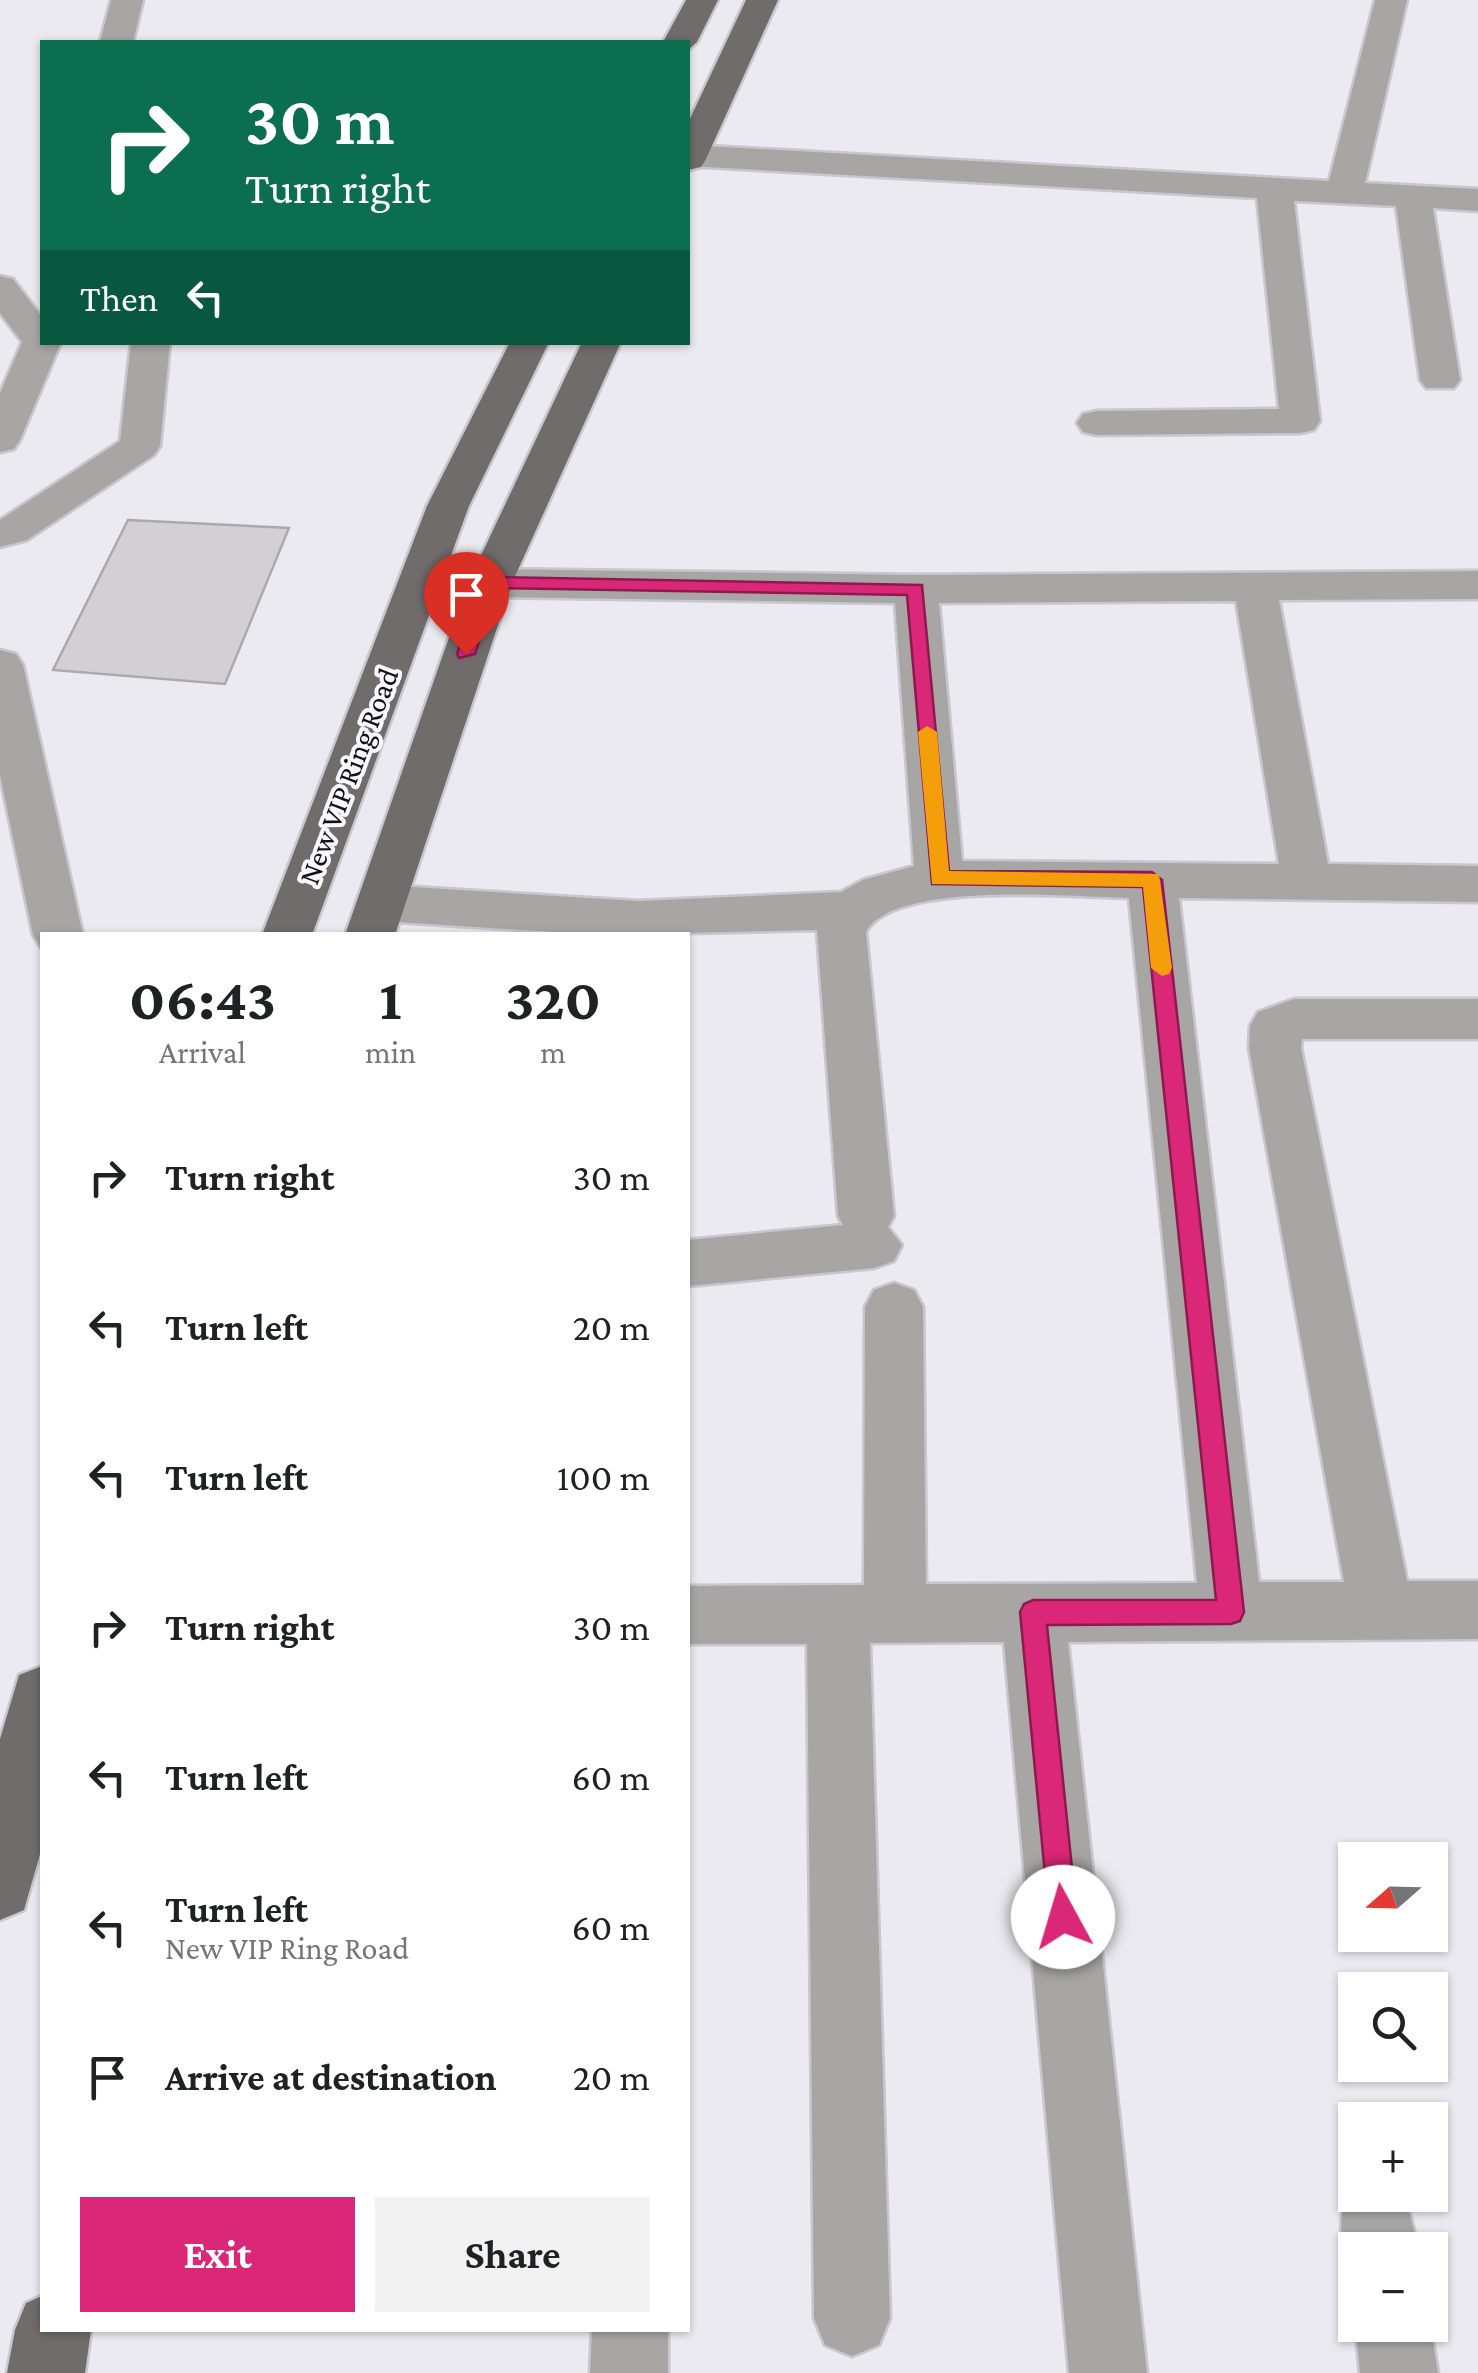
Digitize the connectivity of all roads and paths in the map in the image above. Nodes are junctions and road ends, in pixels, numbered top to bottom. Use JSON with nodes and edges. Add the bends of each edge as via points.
{"nodes":[{"id":1,"x":127,"y":0,"type":"edge"},
{"id":2,"x":702,"y":0,"type":"edge"},
{"id":3,"x":762,"y":0,"type":"edge"},
{"id":4,"x":1391,"y":0,"type":"edge"},
{"id":5,"x":117,"y":40,"type":"edge"},
{"id":6,"x":681,"y":40,"type":"edge"},
{"id":7,"x":690,"y":153,"type":"edge"},
{"id":8,"x":690,"y":157,"type":"edge"},
{"id":9,"x":1274,"y":188,"type":"junction"},
{"id":10,"x":1346,"y":190,"type":"junction"},
{"id":11,"x":1413,"y":195,"type":"junction"},
{"id":12,"x":1478,"y":200,"type":"edge"},
{"id":13,"x":0,"y":287,"type":"edge"},
{"id":14,"x":40,"y":339,"type":"edge"},
{"id":15,"x":41,"y":345,"type":"edge"},
{"id":16,"x":151,"y":345,"type":"edge"},
{"id":17,"x":528,"y":345,"type":"edge"},
{"id":18,"x":601,"y":345,"type":"edge"},
{"id":19,"x":1440,"y":380,"type":"dead end"},
{"id":20,"x":1097,"y":423,"type":"dead end"},
{"id":21,"x":0,"y":440,"type":"edge"},
{"id":22,"x":0,"y":534,"type":"edge"},
{"id":23,"x":490,"y":582,"type":"junction"},
{"id":24,"x":1478,"y":585,"type":"edge"},
{"id":25,"x":1255,"y":586,"type":"junction"},
{"id":26,"x":916,"y":589,"type":"junction"},
{"id":27,"x":0,"y":665,"type":"edge"},
{"id":28,"x":939,"y":878,"type":"junction"},
{"id":29,"x":1152,"y":880,"type":"junction"},
{"id":30,"x":1307,"y":882,"type":"junction"},
{"id":31,"x":1478,"y":884,"type":"edge"},
{"id":32,"x":848,"y":910,"type":"junction"},
{"id":33,"x":375,"y":919,"type":"edge"},
{"id":34,"x":57,"y":932,"type":"edge"},
{"id":35,"x":288,"y":932,"type":"edge"},
{"id":36,"x":1478,"y":1020,"type":"edge"},
{"id":37,"x":690,"y":1263,"type":"edge"},
{"id":38,"x":894,"y":1307,"type":"dead end"},
{"id":39,"x":1381,"y":1610,"type":"junction"},
{"id":40,"x":1478,"y":1610,"type":"edge"},
{"id":41,"x":1033,"y":1612,"type":"junction"},
{"id":42,"x":1231,"y":1612,"type":"junction"},
{"id":43,"x":866,"y":1614,"type":"junction"},
{"id":44,"x":690,"y":1615,"type":"edge"},
{"id":45,"x":40,"y":1707,"type":"edge"},
{"id":46,"x":0,"y":1886,"type":"edge"},
{"id":47,"x":852,"y":2318,"type":"dead end"},
{"id":48,"x":53,"y":2332,"type":"edge"},
{"id":49,"x":630,"y":2332,"type":"edge"},
{"id":50,"x":1394,"y":2342,"type":"edge"},
{"id":51,"x":46,"y":2373,"type":"edge"},
{"id":52,"x":629,"y":2373,"type":"edge"},
{"id":53,"x":1108,"y":2373,"type":"edge"},
{"id":54,"x":1399,"y":2373,"type":"edge"}],
"edges":[{"from":1,"to":5,"type":"street"},
{"from":2,"to":6,"type":"main road"},
{"from":3,"to":7,"type":"main road"},
{"from":4,"to":10,"type":"street"},
{"from":8,"to":9,"type":"street"},
{"from":9,"to":10,"type":"street"},
{"from":9,"to":20,"type":"street","via":[[1300,421]]},
{"from":10,"to":11,"type":"street"},
{"from":11,"to":12,"type":"street"},
{"from":11,"to":19,"type":"street"},
{"from":13,"to":14,"type":"street"},
{"from":15,"to":21,"type":"street"},
{"from":16,"to":22,"type":"street","via":[[140,446]]},
{"from":17,"to":35,"type":"main road","name":"New VIP Ring Road","via":[[448,506]]},
{"from":18,"to":23,"type":"main road"},
{"from":23,"to":26,"type":"street"},
{"from":23,"to":33,"type":"main road"},
{"from":24,"to":25,"type":"street"},
{"from":25,"to":26,"type":"street"},
{"from":25,"to":30,"type":"street"},
{"from":26,"to":28,"type":"street"},
{"from":27,"to":34,"type":"street"},
{"from":28,"to":29,"type":"street"},
{"from":28,"to":32,"type":"street","via":[[872,895]]},
{"from":29,"to":30,"type":"street"},
{"from":29,"to":42,"type":"street"},
{"from":30,"to":31,"type":"street"},
{"from":32,"to":33,"type":"street","via":[[638,920]]},
{"from":32,"to":37,"type":"street","via":[[840,932],[870,1231]]},
{"from":36,"to":39,"type":"street","via":[[1294,1019],[1276,1026]]},
{"from":38,"to":43,"type":"street"},
{"from":39,"to":40,"type":"street"},
{"from":39,"to":42,"type":"street"},
{"from":41,"to":42,"type":"street"},
{"from":41,"to":43,"type":"street"},
{"from":41,"to":53,"type":"street"},
{"from":43,"to":44,"type":"street"},
{"from":43,"to":47,"type":"street"},
{"from":45,"to":46,"type":"main road"},
{"from":48,"to":51,"type":"main road"},
{"from":49,"to":52,"type":"street"},
{"from":50,"to":54,"type":"street"}]}
